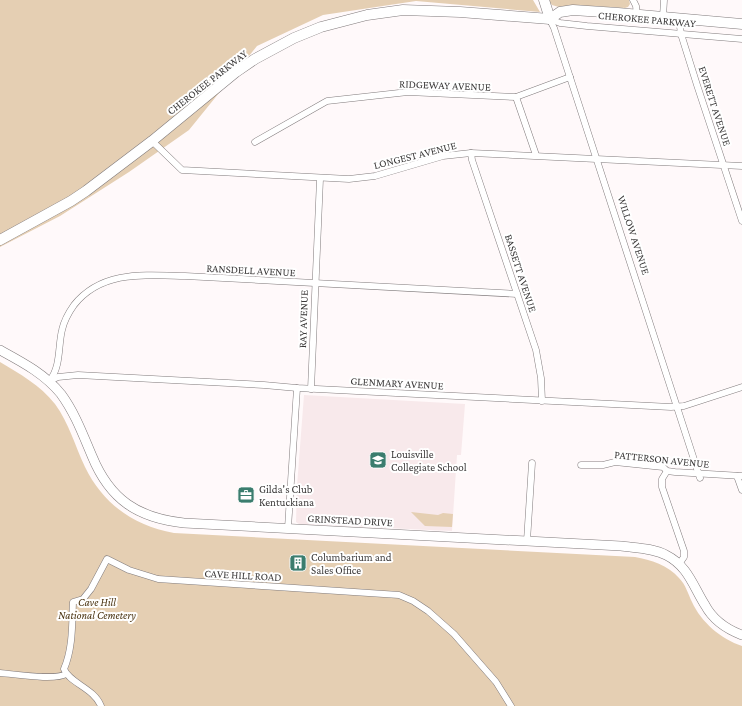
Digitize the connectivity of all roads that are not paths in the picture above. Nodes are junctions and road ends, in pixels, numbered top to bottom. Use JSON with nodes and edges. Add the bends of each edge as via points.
{"nodes":[{"id":1,"x":538,"y":0,"type":"edge"},
{"id":2,"x":544,"y":0,"type":"edge"},
{"id":3,"x":633,"y":0,"type":"edge"},
{"id":4,"x":664,"y":0,"type":"edge"},
{"id":5,"x":637,"y":15,"type":"junction"},
{"id":6,"x":663,"y":17,"type":"junction"},
{"id":7,"x":679,"y":19,"type":"junction"},
{"id":8,"x":550,"y":20,"type":"junction"},
{"id":9,"x":742,"y":24,"type":"edge"},
{"id":10,"x":682,"y":34,"type":"junction"},
{"id":11,"x":742,"y":39,"type":"edge"},
{"id":12,"x":570,"y":77,"type":"junction"},
{"id":13,"x":516,"y":97,"type":"junction"},
{"id":14,"x":152,"y":141,"type":"junction"},
{"id":15,"x":255,"y":142,"type":"dead end"},
{"id":16,"x":471,"y":153,"type":"junction"},
{"id":17,"x":536,"y":155,"type":"junction"},
{"id":18,"x":597,"y":158,"type":"junction"},
{"id":19,"x":724,"y":165,"type":"junction"},
{"id":20,"x":742,"y":166,"type":"edge"},
{"id":21,"x":320,"y":178,"type":"junction"},
{"id":22,"x":742,"y":221,"type":"edge"},
{"id":23,"x":0,"y":240,"type":"edge"},
{"id":24,"x":315,"y":284,"type":"junction"},
{"id":25,"x":517,"y":294,"type":"junction"},
{"id":26,"x":0,"y":350,"type":"edge"},
{"id":27,"x":49,"y":381,"type":"junction"},
{"id":28,"x":742,"y":387,"type":"edge"},
{"id":29,"x":297,"y":388,"type":"junction"},
{"id":30,"x":311,"y":389,"type":"junction"},
{"id":31,"x":542,"y":401,"type":"junction"},
{"id":32,"x":677,"y":406,"type":"junction"},
{"id":33,"x":532,"y":463,"type":"dead end"},
{"id":34,"x":580,"y":465,"type":"dead end"},
{"id":35,"x":667,"y":471,"type":"junction"},
{"id":36,"x":700,"y":476,"type":"junction"},
{"id":37,"x":740,"y":476,"type":"edge"},
{"id":38,"x":742,"y":490,"type":"edge"},
{"id":39,"x":288,"y":528,"type":"junction"},
{"id":40,"x":527,"y":541,"type":"junction"},
{"id":41,"x":679,"y":564,"type":"junction"},
{"id":42,"x":742,"y":635,"type":"edge"},
{"id":43,"x":0,"y":672,"type":"edge"},
{"id":44,"x":66,"y":674,"type":"junction"},
{"id":45,"x":100,"y":706,"type":"edge"},
{"id":46,"x":511,"y":706,"type":"edge"}],
"edges":[{"from":1,"to":8,"type":"street"},
{"from":2,"to":8,"type":"main road","name":"WILLOW AVENUE"},
{"from":3,"to":5,"type":"street"},
{"from":4,"to":6,"type":"street"},
{"from":5,"to":6,"type":"main road","name":"CHEROKEE PARKWAY"},
{"from":5,"to":8,"type":"main road","name":"CHEROKEE PARKWAY","via":[[573,10],[560,12]]},
{"from":6,"to":7,"type":"main road","name":"CHEROKEE PARKWAY"},
{"from":7,"to":9,"type":"main road","name":"CHEROKEE PARKWAY"},
{"from":7,"to":10,"type":"street","name":"EVERETT AVENUE"},
{"from":8,"to":10,"type":"street","name":"CHEROKEE PARKWAY","via":[[568,24]]},
{"from":8,"to":12,"type":"street","name":"WILLOW AVENUE"},
{"from":8,"to":14,"type":"main road","name":"CHEROKEE PARKWAY","via":[[403,10],[372,14],[321,27],[255,59],[215,88]]},
{"from":10,"to":11,"type":"street","name":"CHEROKEE PARKWAY"},
{"from":10,"to":19,"type":"street","name":"EVERETT AVENUE"},
{"from":12,"to":13,"type":"street","name":"RIDGEWAY AVENUE"},
{"from":12,"to":18,"type":"street","name":"WILLOW AVENUE"},
{"from":13,"to":15,"type":"street","name":"RIDGEWAY AVENUE","via":[[408,92],[327,101]]},
{"from":13,"to":17,"type":"street"},
{"from":14,"to":21,"type":"street","name":"LONGEST AVENUE","via":[[182,170]]},
{"from":14,"to":23,"type":"main road","name":"CHEROKEE PARKWAY","via":[[86,192]]},
{"from":16,"to":17,"type":"street","name":"LONGEST AVENUE"},
{"from":16,"to":21,"type":"street","name":"LONGEST AVENUE","via":[[433,158],[375,176],[349,179]]},
{"from":16,"to":25,"type":"street","name":"BASSETT AVENUE"},
{"from":17,"to":18,"type":"street","name":"LONGEST AVENUE"},
{"from":18,"to":19,"type":"street","name":"LONGEST AVENUE"},
{"from":18,"to":32,"type":"street","name":"WILLOW AVENUE"},
{"from":19,"to":20,"type":"street","name":"LONGEST AVENUE"},
{"from":19,"to":22,"type":"street","name":"EVERETT AVENUE"},
{"from":21,"to":24,"type":"street","name":"RAY AVENUE"},
{"from":24,"to":25,"type":"street","name":"RANSDELL AVENUE"},
{"from":24,"to":27,"type":"street","name":"RANSDELL AVENUE","via":[[146,275],[104,282],[83,295],[68,314],[63,326],[56,370]]},
{"from":24,"to":30,"type":"street","name":"RAY AVENUE"},
{"from":25,"to":31,"type":"street","name":"BASSETT AVENUE","via":[[540,363]]},
{"from":26,"to":27,"type":"main road","name":"GRINSTEAD DRIVE"},
{"from":27,"to":29,"type":"street","name":"GLENMARY AVENUE","via":[[58,377],[78,375]]},
{"from":27,"to":39,"type":"main road","name":"GRINSTEAD DRIVE","via":[[69,406],[102,476],[118,496],[132,508],[171,522]]},
{"from":28,"to":32,"type":"street","name":"GLENMARY AVENUE"},
{"from":29,"to":30,"type":"street","name":"GLENMARY AVENUE"},
{"from":29,"to":39,"type":"street"},
{"from":30,"to":31,"type":"street","name":"GLENMARY AVENUE"},
{"from":31,"to":32,"type":"street","name":"GLENMARY AVENUE"},
{"from":32,"to":36,"type":"street","name":"WILLOW AVENUE"},
{"from":33,"to":40,"type":"street"},
{"from":34,"to":35,"type":"street","name":"PATTERSON AVENUE","via":[[615,462],[663,467]]},
{"from":35,"to":36,"type":"street","name":"PATTERSON AVENUE"},
{"from":35,"to":41,"type":"street","via":[[662,479],[662,487],[684,551],[684,557]]},
{"from":36,"to":37,"type":"street","name":"PATTERSON AVENUE"},
{"from":37,"to":38,"type":"street"},
{"from":39,"to":40,"type":"main road","name":"GRINSTEAD DRIVE"},
{"from":40,"to":41,"type":"main road","name":"GRINSTEAD DRIVE","via":[[647,549],[666,555]]},
{"from":41,"to":42,"type":"main road","name":"GRINSTEAD DRIVE","via":[[691,578],[712,616],[723,626]]},
{"from":43,"to":44,"type":"street","via":[[36,676]]},
{"from":44,"to":45,"type":"street","via":[[86,687]]},
{"from":44,"to":46,"type":"street","name":"CAVE HILL ROAD","via":[[64,669],[70,649],[73,602],[83,599],[92,589],[107,559],[129,570],[158,579],[399,594],[428,611],[448,629],[486,669]]}]}
